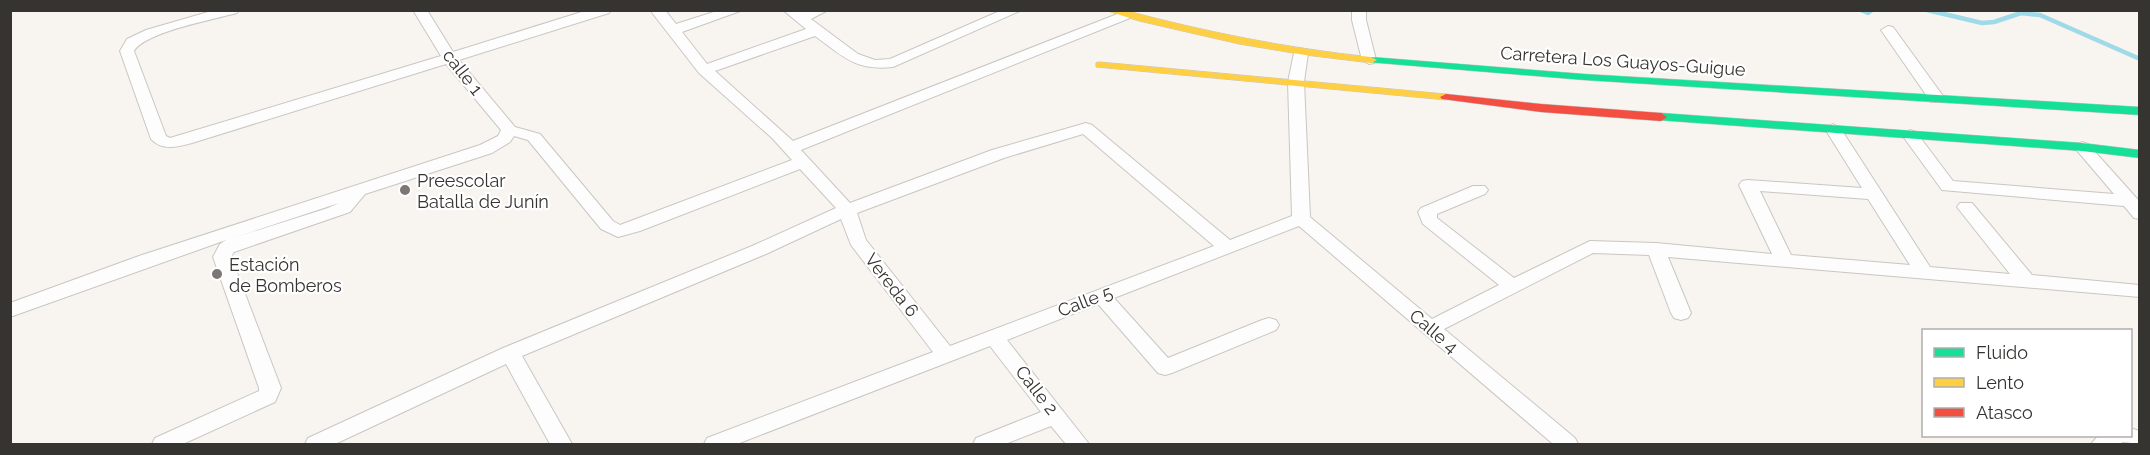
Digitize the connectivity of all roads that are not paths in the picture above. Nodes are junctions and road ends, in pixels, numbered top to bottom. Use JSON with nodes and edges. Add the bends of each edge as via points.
{"nodes":[{"id":1,"x":232,"y":10,"type":"edge"},
{"id":2,"x":420,"y":10,"type":"edge"},
{"id":3,"x":604,"y":10,"type":"edge"},
{"id":4,"x":657,"y":10,"type":"edge"},
{"id":5,"x":736,"y":10,"type":"edge"},
{"id":6,"x":821,"y":10,"type":"edge"},
{"id":7,"x":1015,"y":10,"type":"edge"},
{"id":8,"x":1359,"y":10,"type":"edge"},
{"id":9,"x":1117,"y":13,"type":"edge"},
{"id":10,"x":795,"y":14,"type":"edge"},
{"id":11,"x":673,"y":30,"type":"junction"},
{"id":12,"x":817,"y":30,"type":"junction"},
{"id":13,"x":1888,"y":30,"type":"dead end"},
{"id":14,"x":1301,"y":53,"type":"junction"},
{"id":15,"x":450,"y":59,"type":"junction"},
{"id":16,"x":1369,"y":60,"type":"junction"},
{"id":17,"x":1100,"y":65,"type":"dead end"},
{"id":18,"x":704,"y":70,"type":"junction"},
{"id":19,"x":1296,"y":82,"type":"junction"},
{"id":20,"x":1937,"y":99,"type":"junction"},
{"id":21,"x":2139,"y":111,"type":"edge"},
{"id":22,"x":1833,"y":129,"type":"junction"},
{"id":23,"x":509,"y":130,"type":"junction"},
{"id":24,"x":1910,"y":135,"type":"junction"},
{"id":25,"x":2082,"y":147,"type":"junction"},
{"id":26,"x":790,"y":148,"type":"junction"},
{"id":27,"x":2139,"y":154,"type":"edge"},
{"id":28,"x":802,"y":162,"type":"junction"},
{"id":29,"x":360,"y":190,"type":"junction"},
{"id":30,"x":1479,"y":190,"type":"dead end"},
{"id":31,"x":1874,"y":194,"type":"junction"},
{"id":32,"x":1966,"y":207,"type":"dead end"},
{"id":33,"x":2134,"y":208,"type":"edge"},
{"id":34,"x":847,"y":210,"type":"junction"},
{"id":35,"x":1301,"y":219,"type":"junction"},
{"id":36,"x":1227,"y":247,"type":"junction"},
{"id":37,"x":1656,"y":249,"type":"junction"},
{"id":38,"x":1785,"y":261,"type":"junction"},
{"id":39,"x":1924,"y":273,"type":"junction"},
{"id":40,"x":2027,"y":282,"type":"junction"},
{"id":41,"x":1512,"y":286,"type":"junction"},
{"id":42,"x":2139,"y":291,"type":"edge"},
{"id":43,"x":1101,"y":296,"type":"junction"},
{"id":44,"x":10,"y":310,"type":"edge"},
{"id":45,"x":1681,"y":313,"type":"dead end"},
{"id":46,"x":1269,"y":325,"type":"dead end"},
{"id":47,"x":1430,"y":328,"type":"junction"},
{"id":48,"x":994,"y":337,"type":"junction"},
{"id":49,"x":510,"y":353,"type":"junction"},
{"id":50,"x":946,"y":355,"type":"junction"},
{"id":51,"x":1056,"y":415,"type":"junction"},
{"id":52,"x":163,"y":444,"type":"edge"},
{"id":53,"x":316,"y":444,"type":"edge"},
{"id":54,"x":561,"y":444,"type":"edge"},
{"id":55,"x":714,"y":444,"type":"edge"},
{"id":56,"x":984,"y":444,"type":"edge"},
{"id":57,"x":1078,"y":444,"type":"edge"},
{"id":58,"x":1567,"y":444,"type":"edge"}],
"edges":[{"from":1,"to":15,"type":"street","via":[[132,42],[127,51],[159,139],[186,140]]},
{"from":2,"to":15,"type":"street","name":"calle 1"},
{"from":3,"to":15,"type":"street"},
{"from":4,"to":11,"type":"street"},
{"from":5,"to":11,"type":"street"},
{"from":6,"to":10,"type":"street"},
{"from":7,"to":12,"type":"street","via":[[893,63],[873,65],[853,57]]},
{"from":8,"to":16,"type":"street"},
{"from":9,"to":14,"type":"main road","name":"Carretera Los Guayos-Guigue"},
{"from":9,"to":26,"type":"street"},
{"from":10,"to":12,"type":"street"},
{"from":11,"to":18,"type":"street"},
{"from":12,"to":18,"type":"street"},
{"from":13,"to":20,"type":"street"},
{"from":14,"to":16,"type":"main road","name":"Carretera Los Guayos-Guigue"},
{"from":14,"to":19,"type":"street"},
{"from":15,"to":23,"type":"street","name":"calle 1"},
{"from":16,"to":20,"type":"main road","name":"Carretera Los Guayos-Guigue"},
{"from":17,"to":19,"type":"main road"},
{"from":18,"to":26,"type":"street"},
{"from":19,"to":22,"type":"main road","via":[[1541,108]]},
{"from":19,"to":35,"type":"street"},
{"from":20,"to":21,"type":"main road","name":"Carretera Los Guayos-Guigue"},
{"from":22,"to":24,"type":"main road"},
{"from":22,"to":31,"type":"street"},
{"from":23,"to":28,"type":"street","via":[[534,137],[607,225],[618,231]]},
{"from":23,"to":29,"type":"street","via":[[504,140],[486,149]]},
{"from":24,"to":25,"type":"main road"},
{"from":24,"to":33,"type":"street","via":[[1948,186]]},
{"from":25,"to":27,"type":"main road"},
{"from":25,"to":33,"type":"street"},
{"from":26,"to":28,"type":"street"},
{"from":28,"to":34,"type":"street"},
{"from":29,"to":44,"type":"street","via":[[146,260]]},
{"from":29,"to":52,"type":"street","via":[[344,208],[233,244],[223,253],[270,388],[268,396]]},
{"from":30,"to":41,"type":"street","via":[[1427,212],[1429,220]]},
{"from":31,"to":38,"type":"street","via":[[1748,185]]},
{"from":31,"to":39,"type":"street"},
{"from":32,"to":40,"type":"street"},
{"from":34,"to":36,"type":"street","via":[[998,154],[1086,128]]},
{"from":34,"to":49,"type":"street"},
{"from":34,"to":50,"type":"street","name":"Vereda 6","via":[[857,241]]},
{"from":35,"to":36,"type":"street","name":"Calle 5"},
{"from":35,"to":47,"type":"street","name":"Calle 4"},
{"from":36,"to":43,"type":"street","name":"Calle 5"},
{"from":37,"to":38,"type":"street"},
{"from":37,"to":41,"type":"street","via":[[1590,247]]},
{"from":37,"to":45,"type":"street"},
{"from":38,"to":39,"type":"street"},
{"from":39,"to":40,"type":"street"},
{"from":40,"to":42,"type":"street"},
{"from":41,"to":47,"type":"street"},
{"from":43,"to":46,"type":"street","via":[[1165,368]]},
{"from":43,"to":48,"type":"street","name":"Calle 5"},
{"from":47,"to":58,"type":"street","name":"Calle 4"},
{"from":48,"to":50,"type":"street","name":"Calle 5"},
{"from":48,"to":51,"type":"street","name":"Calle 2"},
{"from":49,"to":53,"type":"street"},
{"from":49,"to":54,"type":"street"},
{"from":50,"to":55,"type":"street","name":"Calle 5"},
{"from":51,"to":56,"type":"street"},
{"from":51,"to":57,"type":"street","name":"Calle 2"}]}
